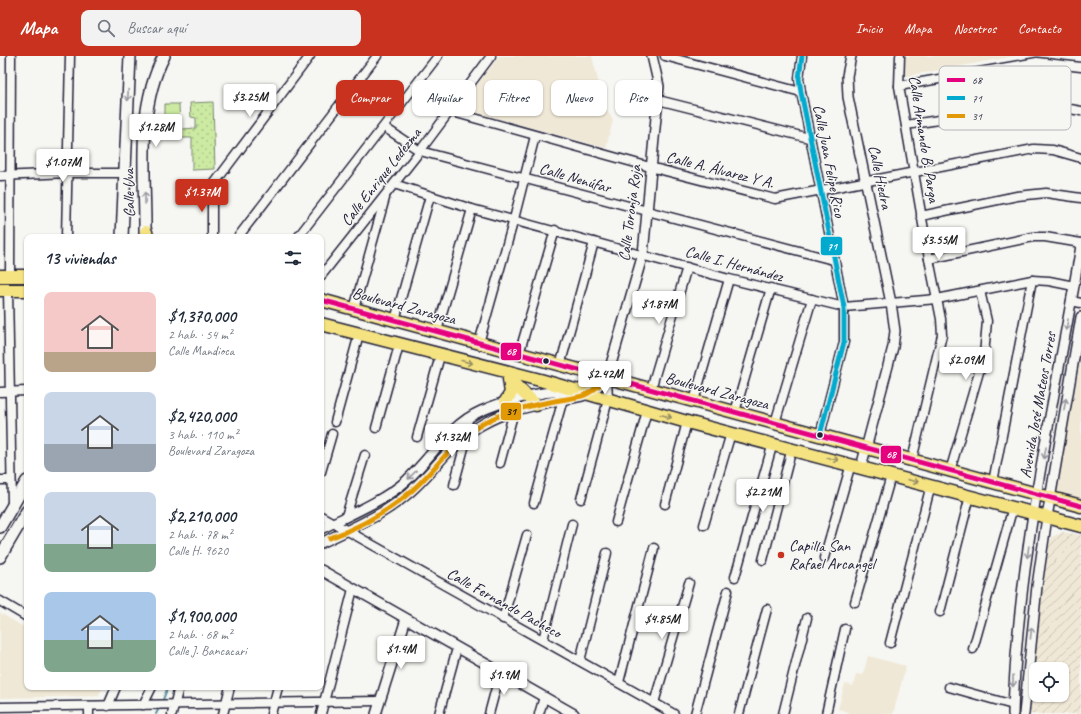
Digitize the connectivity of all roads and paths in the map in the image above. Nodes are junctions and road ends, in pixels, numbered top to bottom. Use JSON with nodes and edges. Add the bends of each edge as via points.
{"nodes":[{"id":1,"x":11,"y":56,"type":"edge"},
{"id":2,"x":70,"y":56,"type":"edge"},
{"id":3,"x":130,"y":56,"type":"edge"},
{"id":4,"x":300,"y":56,"type":"edge"},
{"id":5,"x":310,"y":56,"type":"edge"},
{"id":6,"x":377,"y":56,"type":"edge"},
{"id":7,"x":438,"y":56,"type":"edge"},
{"id":8,"x":491,"y":56,"type":"edge"},
{"id":9,"x":652,"y":56,"type":"edge"},
{"id":10,"x":665,"y":56,"type":"edge"},
{"id":11,"x":802,"y":56,"type":"edge"},
{"id":12,"x":851,"y":56,"type":"edge"},
{"id":13,"x":900,"y":56,"type":"edge"},
{"id":14,"x":161,"y":57,"type":"edge"},
{"id":15,"x":1014,"y":66,"type":"edge"},
{"id":16,"x":1081,"y":67,"type":"edge"},
{"id":17,"x":300,"y":68,"type":"junction"},
{"id":18,"x":939,"y":79,"type":"edge"},
{"id":19,"x":473,"y":80,"type":"edge"},
{"id":20,"x":658,"y":80,"type":"edge"},
{"id":21,"x":899,"y":86,"type":"junction"},
{"id":22,"x":801,"y":92,"type":"junction"},
{"id":23,"x":662,"y":101,"type":"edge"},
{"id":24,"x":1071,"y":109,"type":"edge"},
{"id":25,"x":1081,"y":111,"type":"edge"},
{"id":26,"x":445,"y":116,"type":"edge"},
{"id":27,"x":466,"y":116,"type":"edge"},
{"id":28,"x":656,"y":116,"type":"edge"},
{"id":29,"x":939,"y":120,"type":"edge"},
{"id":30,"x":906,"y":125,"type":"junction"},
{"id":31,"x":384,"y":127,"type":"junction"},
{"id":32,"x":534,"y":136,"type":"junction"},
{"id":33,"x":809,"y":138,"type":"junction"},
{"id":34,"x":420,"y":151,"type":"junction"},
{"id":35,"x":1081,"y":158,"type":"edge"},
{"id":36,"x":650,"y":167,"type":"junction"},
{"id":37,"x":914,"y":172,"type":"junction"},
{"id":38,"x":68,"y":173,"type":"junction"},
{"id":39,"x":125,"y":173,"type":"junction"},
{"id":40,"x":0,"y":176,"type":"edge"},
{"id":41,"x":10,"y":176,"type":"junction"},
{"id":42,"x":523,"y":178,"type":"junction"},
{"id":43,"x":866,"y":182,"type":"junction"},
{"id":44,"x":394,"y":184,"type":"junction"},
{"id":45,"x":822,"y":191,"type":"junction"},
{"id":46,"x":386,"y":194,"type":"junction"},
{"id":47,"x":430,"y":196,"type":"junction"},
{"id":48,"x":1081,"y":198,"type":"edge"},
{"id":49,"x":472,"y":209,"type":"junction"},
{"id":50,"x":646,"y":212,"type":"junction"},
{"id":51,"x":921,"y":216,"type":"junction"},
{"id":52,"x":514,"y":219,"type":"junction"},
{"id":53,"x":555,"y":230,"type":"junction"},
{"id":54,"x":66,"y":234,"type":"edge"},
{"id":55,"x":122,"y":234,"type":"edge"},
{"id":56,"x":146,"y":234,"type":"edge"},
{"id":57,"x":212,"y":234,"type":"edge"},
{"id":58,"x":240,"y":234,"type":"edge"},
{"id":59,"x":300,"y":234,"type":"edge"},
{"id":60,"x":594,"y":242,"type":"junction"},
{"id":61,"x":1081,"y":244,"type":"edge"},
{"id":62,"x":643,"y":254,"type":"junction"},
{"id":63,"x":929,"y":259,"type":"junction"},
{"id":64,"x":834,"y":260,"type":"junction"},
{"id":65,"x":687,"y":267,"type":"junction"},
{"id":66,"x":324,"y":272,"type":"edge"},
{"id":67,"x":5,"y":276,"type":"edge"},
{"id":68,"x":24,"y":276,"type":"edge"},
{"id":69,"x":729,"y":279,"type":"junction"},
{"id":70,"x":1032,"y":280,"type":"junction"},
{"id":71,"x":1074,"y":286,"type":"junction"},
{"id":72,"x":771,"y":288,"type":"junction"},
{"id":73,"x":4,"y":290,"type":"edge"},
{"id":74,"x":24,"y":290,"type":"edge"},
{"id":75,"x":980,"y":291,"type":"junction"},
{"id":76,"x":812,"y":299,"type":"junction"},
{"id":77,"x":937,"y":299,"type":"junction"},
{"id":78,"x":324,"y":301,"type":"edge"},
{"id":79,"x":1071,"y":301,"type":"junction"},
{"id":80,"x":891,"y":303,"type":"junction"},
{"id":81,"x":1081,"y":303,"type":"edge"},
{"id":82,"x":844,"y":307,"type":"junction"},
{"id":83,"x":354,"y":309,"type":"junction"},
{"id":84,"x":1081,"y":317,"type":"edge"},
{"id":85,"x":395,"y":320,"type":"junction"},
{"id":86,"x":324,"y":325,"type":"edge"},
{"id":87,"x":436,"y":331,"type":"junction"},
{"id":88,"x":359,"y":334,"type":"junction"},
{"id":89,"x":479,"y":343,"type":"junction"},
{"id":90,"x":399,"y":345,"type":"junction"},
{"id":91,"x":519,"y":354,"type":"junction"},
{"id":92,"x":440,"y":356,"type":"junction"},
{"id":93,"x":560,"y":366,"type":"junction"},
{"id":94,"x":605,"y":375,"type":"junction"},
{"id":95,"x":506,"y":376,"type":"junction"},
{"id":96,"x":651,"y":389,"type":"junction"},
{"id":97,"x":576,"y":390,"type":"junction"},
{"id":98,"x":10,"y":391,"type":"junction"},
{"id":99,"x":24,"y":391,"type":"edge"},
{"id":100,"x":0,"y":392,"type":"edge"},
{"id":101,"x":588,"y":393,"type":"junction"},
{"id":102,"x":527,"y":396,"type":"junction"},
{"id":103,"x":563,"y":399,"type":"junction"},
{"id":104,"x":608,"y":400,"type":"junction"},
{"id":105,"x":506,"y":401,"type":"junction"},
{"id":106,"x":694,"y":401,"type":"junction"},
{"id":107,"x":536,"y":405,"type":"junction"},
{"id":108,"x":514,"y":411,"type":"junction"},
{"id":109,"x":647,"y":411,"type":"junction"},
{"id":110,"x":735,"y":412,"type":"junction"},
{"id":111,"x":468,"y":418,"type":"junction"},
{"id":112,"x":334,"y":422,"type":"dead end"},
{"id":113,"x":687,"y":422,"type":"junction"},
{"id":114,"x":775,"y":423,"type":"junction"},
{"id":115,"x":376,"y":428,"type":"dead end"},
{"id":116,"x":731,"y":433,"type":"junction"},
{"id":117,"x":332,"y":434,"type":"dead end"},
{"id":118,"x":467,"y":435,"type":"junction"},
{"id":119,"x":820,"y":435,"type":"junction"},
{"id":120,"x":417,"y":437,"type":"dead end"},
{"id":121,"x":773,"y":443,"type":"junction"},
{"id":122,"x":792,"y":448,"type":"junction"},
{"id":123,"x":867,"y":448,"type":"junction"},
{"id":124,"x":365,"y":456,"type":"dead end"},
{"id":125,"x":912,"y":460,"type":"junction"},
{"id":126,"x":324,"y":462,"type":"edge"},
{"id":127,"x":500,"y":463,"type":"dead end"},
{"id":128,"x":856,"y":466,"type":"junction"},
{"id":129,"x":950,"y":471,"type":"junction"},
{"id":130,"x":891,"y":476,"type":"junction"},
{"id":131,"x":0,"y":480,"type":"edge"},
{"id":132,"x":12,"y":480,"type":"junction"},
{"id":133,"x":993,"y":482,"type":"junction"},
{"id":134,"x":454,"y":485,"type":"dead end"},
{"id":135,"x":931,"y":485,"type":"junction"},
{"id":136,"x":24,"y":486,"type":"edge"},
{"id":137,"x":1037,"y":495,"type":"junction"},
{"id":138,"x":970,"y":496,"type":"junction"},
{"id":139,"x":1049,"y":498,"type":"junction"},
{"id":140,"x":581,"y":499,"type":"dead end"},
{"id":141,"x":534,"y":503,"type":"dead end"},
{"id":142,"x":665,"y":504,"type":"dead end"},
{"id":143,"x":12,"y":506,"type":"junction"},
{"id":144,"x":1081,"y":506,"type":"edge"},
{"id":145,"x":1013,"y":507,"type":"junction"},
{"id":146,"x":1034,"y":513,"type":"junction"},
{"id":147,"x":24,"y":516,"type":"edge"},
{"id":148,"x":346,"y":516,"type":"junction"},
{"id":149,"x":324,"y":517,"type":"edge"},
{"id":150,"x":1046,"y":517,"type":"junction"},
{"id":151,"x":334,"y":522,"type":"junction"},
{"id":152,"x":616,"y":522,"type":"dead end"},
{"id":153,"x":572,"y":524,"type":"dead end"},
{"id":154,"x":704,"y":525,"type":"dead end"},
{"id":155,"x":1081,"y":526,"type":"edge"},
{"id":156,"x":0,"y":527,"type":"edge"},
{"id":157,"x":324,"y":527,"type":"edge"},
{"id":158,"x":348,"y":531,"type":"junction"},
{"id":159,"x":527,"y":535,"type":"dead end"},
{"id":160,"x":324,"y":542,"type":"edge"},
{"id":161,"x":654,"y":548,"type":"dead end"},
{"id":162,"x":608,"y":553,"type":"dead end"},
{"id":163,"x":0,"y":557,"type":"edge"},
{"id":164,"x":824,"y":558,"type":"dead end"},
{"id":165,"x":763,"y":560,"type":"dead end"},
{"id":166,"x":324,"y":572,"type":"edge"},
{"id":167,"x":734,"y":577,"type":"dead end"},
{"id":168,"x":689,"y":583,"type":"dead end"},
{"id":169,"x":353,"y":589,"type":"junction"},
{"id":170,"x":728,"y":591,"type":"dead end"},
{"id":171,"x":0,"y":601,"type":"edge"},
{"id":172,"x":855,"y":602,"type":"dead end"},
{"id":173,"x":767,"y":609,"type":"dead end"},
{"id":174,"x":940,"y":612,"type":"dead end"},
{"id":175,"x":24,"y":616,"type":"edge"},
{"id":176,"x":807,"y":618,"type":"dead end"},
{"id":177,"x":503,"y":619,"type":"junction"},
{"id":178,"x":406,"y":620,"type":"junction"},
{"id":179,"x":845,"y":629,"type":"dead end"},
{"id":180,"x":543,"y":640,"type":"junction"},
{"id":181,"x":890,"y":643,"type":"dead end"},
{"id":182,"x":457,"y":648,"type":"junction"},
{"id":183,"x":974,"y":649,"type":"dead end"},
{"id":184,"x":580,"y":661,"type":"junction"},
{"id":185,"x":500,"y":673,"type":"junction"},
{"id":186,"x":619,"y":682,"type":"junction"},
{"id":187,"x":949,"y":687,"type":"dead end"},
{"id":188,"x":115,"y":690,"type":"edge"},
{"id":189,"x":151,"y":690,"type":"edge"},
{"id":190,"x":178,"y":690,"type":"edge"},
{"id":191,"x":229,"y":690,"type":"edge"},
{"id":192,"x":277,"y":690,"type":"edge"},
{"id":193,"x":544,"y":697,"type":"junction"},
{"id":194,"x":380,"y":701,"type":"junction"},
{"id":195,"x":324,"y":702,"type":"junction"},
{"id":196,"x":274,"y":703,"type":"junction"},
{"id":197,"x":654,"y":703,"type":"junction"},
{"id":198,"x":174,"y":704,"type":"junction"},
{"id":199,"x":226,"y":704,"type":"junction"},
{"id":200,"x":145,"y":705,"type":"junction"},
{"id":201,"x":108,"y":706,"type":"junction"},
{"id":202,"x":0,"y":707,"type":"edge"},
{"id":203,"x":1013,"y":709,"type":"edge"},
{"id":204,"x":41,"y":710,"type":"edge"},
{"id":205,"x":89,"y":710,"type":"edge"},
{"id":206,"x":129,"y":710,"type":"edge"},
{"id":207,"x":172,"y":714,"type":"edge"},
{"id":208,"x":223,"y":714,"type":"edge"},
{"id":209,"x":271,"y":714,"type":"edge"},
{"id":210,"x":321,"y":714,"type":"edge"},
{"id":211,"x":376,"y":714,"type":"edge"},
{"id":212,"x":439,"y":714,"type":"edge"},
{"id":213,"x":489,"y":714,"type":"edge"},
{"id":214,"x":539,"y":714,"type":"edge"},
{"id":215,"x":574,"y":714,"type":"edge"},
{"id":216,"x":674,"y":714,"type":"edge"},
{"id":217,"x":695,"y":714,"type":"edge"},
{"id":218,"x":739,"y":714,"type":"edge"},
{"id":219,"x":783,"y":714,"type":"edge"},
{"id":220,"x":826,"y":714,"type":"edge"},
{"id":221,"x":1024,"y":714,"type":"edge"}],
"edges":[{"from":1,"to":41,"type":"street"},
{"from":2,"to":38,"type":"street"},
{"from":3,"to":39,"type":"main road","one_way":true},
{"from":4,"to":17,"type":"street"},
{"from":5,"to":17,"type":"street"},
{"from":6,"to":58,"type":"street"},
{"from":7,"to":31,"type":"street"},
{"from":8,"to":19,"type":"street","name":"Calle Enrique Ledezma"},
{"from":9,"to":20,"type":"street","name":"Calle Toronja Roja"},
{"from":10,"to":22,"type":"street"},
{"from":11,"to":22,"type":"street","name":"Calle Juan Felipe Rico","via":[[799,78]]},
{"from":12,"to":43,"type":"street","name":"Calle Hiedra","via":[[847,86]]},
{"from":13,"to":21,"type":"street","name":"Calle Armando B. Parga"},
{"from":56,"to":14,"type":"main road","name":"Calle Uva","one_way":true,"via":[[146,120]]},
{"from":15,"to":16,"type":"street","via":[[1037,62]]},
{"from":17,"to":57,"type":"street","via":[[214,184]]},
{"from":18,"to":21,"type":"street"},
{"from":21,"to":30,"type":"street","name":"Calle Armando B. Parga"},
{"from":22,"to":33,"type":"street","name":"Calle Juan Felipe Rico"},
{"from":23,"to":33,"type":"street"},
{"from":24,"to":25,"type":"street"},
{"from":26,"to":34,"type":"street","name":"Calle Enrique Ledezma"},
{"from":27,"to":32,"type":"street","name":"Calle A. Álvarez Y A."},
{"from":28,"to":36,"type":"street","name":"Calle Toronja Roja"},
{"from":29,"to":30,"type":"street"},
{"from":30,"to":37,"type":"street","name":"Calle Armando B. Parga"},
{"from":31,"to":34,"type":"street","name":"Calle Nenúfar"},
{"from":31,"to":59,"type":"street"},
{"from":32,"to":36,"type":"street","name":"Calle A. Álvarez Y A."},
{"from":32,"to":42,"type":"street"},
{"from":33,"to":45,"type":"street","name":"Calle Juan Felipe Rico"},
{"from":34,"to":42,"type":"street","name":"Calle Nenúfar"},
{"from":34,"to":44,"type":"street","name":"Calle Enrique Ledezma"},
{"from":35,"to":37,"type":"street","name":"Calle A. Álvarez Y A.","via":[[1053,150],[1034,149]]},
{"from":36,"to":45,"type":"street","name":"Calle A. Álvarez Y A.","via":[[771,198],[780,199]]},
{"from":36,"to":50,"type":"street","name":"Calle Toronja Roja"},
{"from":37,"to":43,"type":"street","name":"Calle A. Álvarez Y A."},
{"from":37,"to":51,"type":"street","name":"Calle Armando B. Parga"},
{"from":38,"to":39,"type":"street"},
{"from":38,"to":41,"type":"street"},
{"from":38,"to":54,"type":"street"},
{"from":39,"to":55,"type":"main road"},
{"from":40,"to":41,"type":"street"},
{"from":41,"to":67,"type":"street"},
{"from":42,"to":50,"type":"street","name":"Calle Nenúfar"},
{"from":42,"to":52,"type":"street"},
{"from":43,"to":45,"type":"street","name":"Calle A. Álvarez Y A."},
{"from":43,"to":80,"type":"street","name":"Calle Hiedra"},
{"from":44,"to":46,"type":"street","name":"Calle Enrique Ledezma"},
{"from":44,"to":47,"type":"street","name":"Calle I. Hernández"},
{"from":45,"to":64,"type":"street","name":"Calle Juan Felipe Rico"},
{"from":46,"to":66,"type":"street","name":"Calle Enrique Ledezma"},
{"from":46,"to":83,"type":"street"},
{"from":47,"to":49,"type":"street","name":"Calle I. Hernández"},
{"from":47,"to":85,"type":"street"},
{"from":48,"to":51,"type":"street","via":[[1046,194],[1017,196]]},
{"from":49,"to":52,"type":"street","name":"Calle I. Hernández"},
{"from":49,"to":87,"type":"street"},
{"from":50,"to":62,"type":"street","name":"Calle Toronja Roja"},
{"from":50,"to":64,"type":"street","name":"Calle Nenúfar"},
{"from":51,"to":63,"type":"street","name":"Calle Armando B. Parga"},
{"from":52,"to":53,"type":"street","name":"Calle I. Hernández"},
{"from":52,"to":89,"type":"street"},
{"from":53,"to":60,"type":"street","name":"Calle I. Hernández"},
{"from":53,"to":91,"type":"street"},
{"from":60,"to":62,"type":"street","name":"Calle I. Hernández"},
{"from":60,"to":93,"type":"street"},
{"from":61,"to":63,"type":"street","via":[[1033,237]]},
{"from":61,"to":71,"type":"street","name":"Avenida José Mateos Torres"},
{"from":62,"to":65,"type":"street","name":"Calle I. Hernández"},
{"from":62,"to":94,"type":"street","name":"Calle Toronja Roja"},
{"from":63,"to":77,"type":"street","name":"Calle Armando B. Parga"},
{"from":64,"to":82,"type":"street","name":"Calle Juan Felipe Rico"},
{"from":65,"to":69,"type":"street","name":"Calle I. Hernández"},
{"from":65,"to":96,"type":"street"},
{"from":67,"to":68,"type":"main road"},
{"from":69,"to":72,"type":"street","name":"Calle I. Hernández"},
{"from":69,"to":106,"type":"street"},
{"from":70,"to":71,"type":"street","name":"Calle I. Hernández"},
{"from":70,"to":75,"type":"street","name":"Calle I. Hernández"},
{"from":70,"to":133,"type":"street"},
{"from":71,"to":79,"type":"street","name":"Avenida José Mateos Torres"},
{"from":72,"to":76,"type":"street","name":"Calle I. Hernández"},
{"from":72,"to":110,"type":"street"},
{"from":73,"to":74,"type":"main road"},
{"from":73,"to":98,"type":"street"},
{"from":75,"to":77,"type":"street","name":"Calle I. Hernández"},
{"from":75,"to":129,"type":"street","via":[[987,321],[984,355]]},
{"from":76,"to":82,"type":"street","name":"Calle I. Hernández"},
{"from":76,"to":114,"type":"street"},
{"from":77,"to":80,"type":"street","name":"Calle I. Hernández"},
{"from":77,"to":125,"type":"street","name":"Calle Armando B. Parga","via":[[942,335]]},
{"from":78,"to":83,"type":"main road","name":"Boulevard Zaragoza"},
{"from":79,"to":81,"type":"street"},
{"from":79,"to":137,"type":"street","name":"Avenida José Mateos Torres","one_way":true},
{"from":80,"to":82,"type":"street","name":"Calle I. Hernández"},
{"from":80,"to":123,"type":"street","name":"Calle Hiedra","via":[[895,331],[894,347]]},
{"from":82,"to":119,"type":"street","name":"Calle Juan Felipe Rico","via":[[844,342]]},
{"from":83,"to":85,"type":"main road","name":"Boulevard Zaragoza"},
{"from":139,"to":84,"type":"street","name":"Avenida José Mateos Torres","one_way":true},
{"from":85,"to":87,"type":"main road","name":"Boulevard Zaragoza"},
{"from":86,"to":88,"type":"main road"},
{"from":87,"to":89,"type":"main road","name":"Boulevard Zaragoza"},
{"from":88,"to":90,"type":"main road"},
{"from":88,"to":112,"type":"street"},
{"from":89,"to":91,"type":"main road","name":"Boulevard Zaragoza"},
{"from":90,"to":92,"type":"main road"},
{"from":90,"to":115,"type":"street"},
{"from":91,"to":93,"type":"main road","name":"Boulevard Zaragoza"},
{"from":92,"to":95,"type":"main road","one_way":true},
{"from":92,"to":120,"type":"street"},
{"from":93,"to":94,"type":"main road","name":"Boulevard Zaragoza"},
{"from":94,"to":96,"type":"main road","name":"Boulevard Zaragoza"},
{"from":94,"to":97,"type":"street"},
{"from":94,"to":101,"type":"street"},
{"from":94,"to":104,"type":"street"},
{"from":95,"to":97,"type":"main road"},
{"from":95,"to":102,"type":"main road"},
{"from":95,"to":105,"type":"main road","via":[[511,393]]},
{"from":96,"to":106,"type":"main road","name":"Boulevard Zaragoza"},
{"from":97,"to":101,"type":"main road"},
{"from":97,"to":102,"type":"street"},
{"from":98,"to":99,"type":"street"},
{"from":98,"to":100,"type":"street"},
{"from":98,"to":132,"type":"street"},
{"from":101,"to":103,"type":"street"},
{"from":101,"to":104,"type":"main road"},
{"from":102,"to":105,"type":"street"},
{"from":102,"to":107,"type":"main road"},
{"from":103,"to":107,"type":"street"},
{"from":103,"to":141,"type":"street"},
{"from":104,"to":109,"type":"main road"},
{"from":104,"to":140,"type":"street"},
{"from":105,"to":111,"type":"street"},
{"from":106,"to":110,"type":"main road","name":"Boulevard Zaragoza"},
{"from":107,"to":108,"type":"street"},
{"from":108,"to":118,"type":"street","via":[[488,421]]},
{"from":108,"to":127,"type":"street"},
{"from":109,"to":113,"type":"main road","one_way":true},
{"from":109,"to":152,"type":"street"},
{"from":110,"to":114,"type":"main road","name":"Boulevard Zaragoza"},
{"from":111,"to":118,"type":"street"},
{"from":111,"to":148,"type":"street","one_way":true,"via":[[443,440],[406,481]]},
{"from":113,"to":116,"type":"main road"},
{"from":113,"to":142,"type":"street"},
{"from":114,"to":119,"type":"main road","name":"Boulevard Zaragoza"},
{"from":116,"to":121,"type":"main road"},
{"from":116,"to":154,"type":"street"},
{"from":117,"to":126,"type":"street"},
{"from":118,"to":134,"type":"street"},
{"from":118,"to":158,"type":"street","via":[[409,493]]},
{"from":119,"to":123,"type":"main road","name":"Boulevard Zaragoza"},
{"from":121,"to":122,"type":"main road"},
{"from":121,"to":167,"type":"street"},
{"from":122,"to":128,"type":"main road","one_way":true},
{"from":122,"to":165,"type":"street"},
{"from":123,"to":125,"type":"main road","name":"Boulevard Zaragoza"},
{"from":123,"to":128,"type":"street","name":"Calle Hiedra"},
{"from":124,"to":148,"type":"street"},
{"from":125,"to":129,"type":"main road","name":"Boulevard Zaragoza"},
{"from":128,"to":130,"type":"main road"},
{"from":128,"to":164,"type":"street"},
{"from":129,"to":133,"type":"main road","name":"Boulevard Zaragoza"},
{"from":130,"to":135,"type":"main road","one_way":true},
{"from":130,"to":172,"type":"street"},
{"from":131,"to":132,"type":"street"},
{"from":132,"to":143,"type":"street"},
{"from":133,"to":137,"type":"main road","name":"Boulevard Zaragoza"},
{"from":135,"to":138,"type":"main road"},
{"from":135,"to":181,"type":"street"},
{"from":136,"to":143,"type":"main road"},
{"from":137,"to":139,"type":"main road","name":"Boulevard Zaragoza"},
{"from":137,"to":146,"type":"street","name":"Avenida José Mateos Torres"},
{"from":138,"to":145,"type":"main road"},
{"from":138,"to":174,"type":"street"},
{"from":139,"to":144,"type":"main road","name":"Boulevard Zaragoza"},
{"from":139,"to":150,"type":"street","name":"Avenida José Mateos Torres"},
{"from":143,"to":156,"type":"main road"},
{"from":145,"to":146,"type":"main road"},
{"from":145,"to":183,"type":"street"},
{"from":146,"to":150,"type":"main road"},
{"from":146,"to":203,"type":"street","name":"Avenida José Mateos Torres","one_way":true,"via":[[1016,642]]},
{"from":147,"to":163,"type":"main road"},
{"from":148,"to":151,"type":"street"},
{"from":149,"to":151,"type":"street","name":"Calle Fernando Pacheco"},
{"from":150,"to":155,"type":"main road"},
{"from":221,"to":150,"type":"street","name":"Avenida José Mateos Torres","one_way":true},
{"from":151,"to":157,"type":"street"},
{"from":151,"to":158,"type":"street","name":"Calle Fernando Pacheco"},
{"from":153,"to":180,"type":"street"},
{"from":158,"to":160,"type":"street"},
{"from":158,"to":177,"type":"street","name":"Calle Fernando Pacheco"},
{"from":159,"to":177,"type":"street"},
{"from":161,"to":186,"type":"street"},
{"from":162,"to":184,"type":"street"},
{"from":166,"to":169,"type":"street"},
{"from":168,"to":197,"type":"street"},
{"from":169,"to":178,"type":"street"},
{"from":169,"to":195,"type":"street"},
{"from":170,"to":217,"type":"street"},
{"from":171,"to":175,"type":"street"},
{"from":173,"to":218,"type":"street"},
{"from":176,"to":219,"type":"street"},
{"from":177,"to":180,"type":"street","name":"Calle Fernando Pacheco"},
{"from":178,"to":182,"type":"street"},
{"from":178,"to":194,"type":"street"},
{"from":179,"to":220,"type":"street"},
{"from":180,"to":184,"type":"street","name":"Calle Fernando Pacheco"},
{"from":182,"to":185,"type":"street"},
{"from":182,"to":212,"type":"street"},
{"from":184,"to":186,"type":"street","name":"Calle Fernando Pacheco"},
{"from":185,"to":193,"type":"street"},
{"from":185,"to":213,"type":"street"},
{"from":186,"to":197,"type":"street","name":"Calle Fernando Pacheco"},
{"from":187,"to":203,"type":"street"},
{"from":188,"to":201,"type":"street"},
{"from":189,"to":200,"type":"street"},
{"from":190,"to":198,"type":"street"},
{"from":191,"to":199,"type":"street"},
{"from":192,"to":196,"type":"street"},
{"from":193,"to":214,"type":"street"},
{"from":193,"to":215,"type":"street"},
{"from":194,"to":195,"type":"street"},
{"from":194,"to":211,"type":"street"},
{"from":195,"to":196,"type":"street"},
{"from":195,"to":210,"type":"street"},
{"from":196,"to":199,"type":"street"},
{"from":196,"to":209,"type":"street"},
{"from":197,"to":216,"type":"street","name":"Calle Fernando Pacheco"},
{"from":198,"to":199,"type":"street"},
{"from":198,"to":200,"type":"street"},
{"from":198,"to":207,"type":"street"},
{"from":199,"to":208,"type":"street"},
{"from":200,"to":206,"type":"street"},
{"from":201,"to":205,"type":"street"},
{"from":201,"to":206,"type":"street"},
{"from":202,"to":204,"type":"street"},
{"from":204,"to":205,"type":"street"}]}
